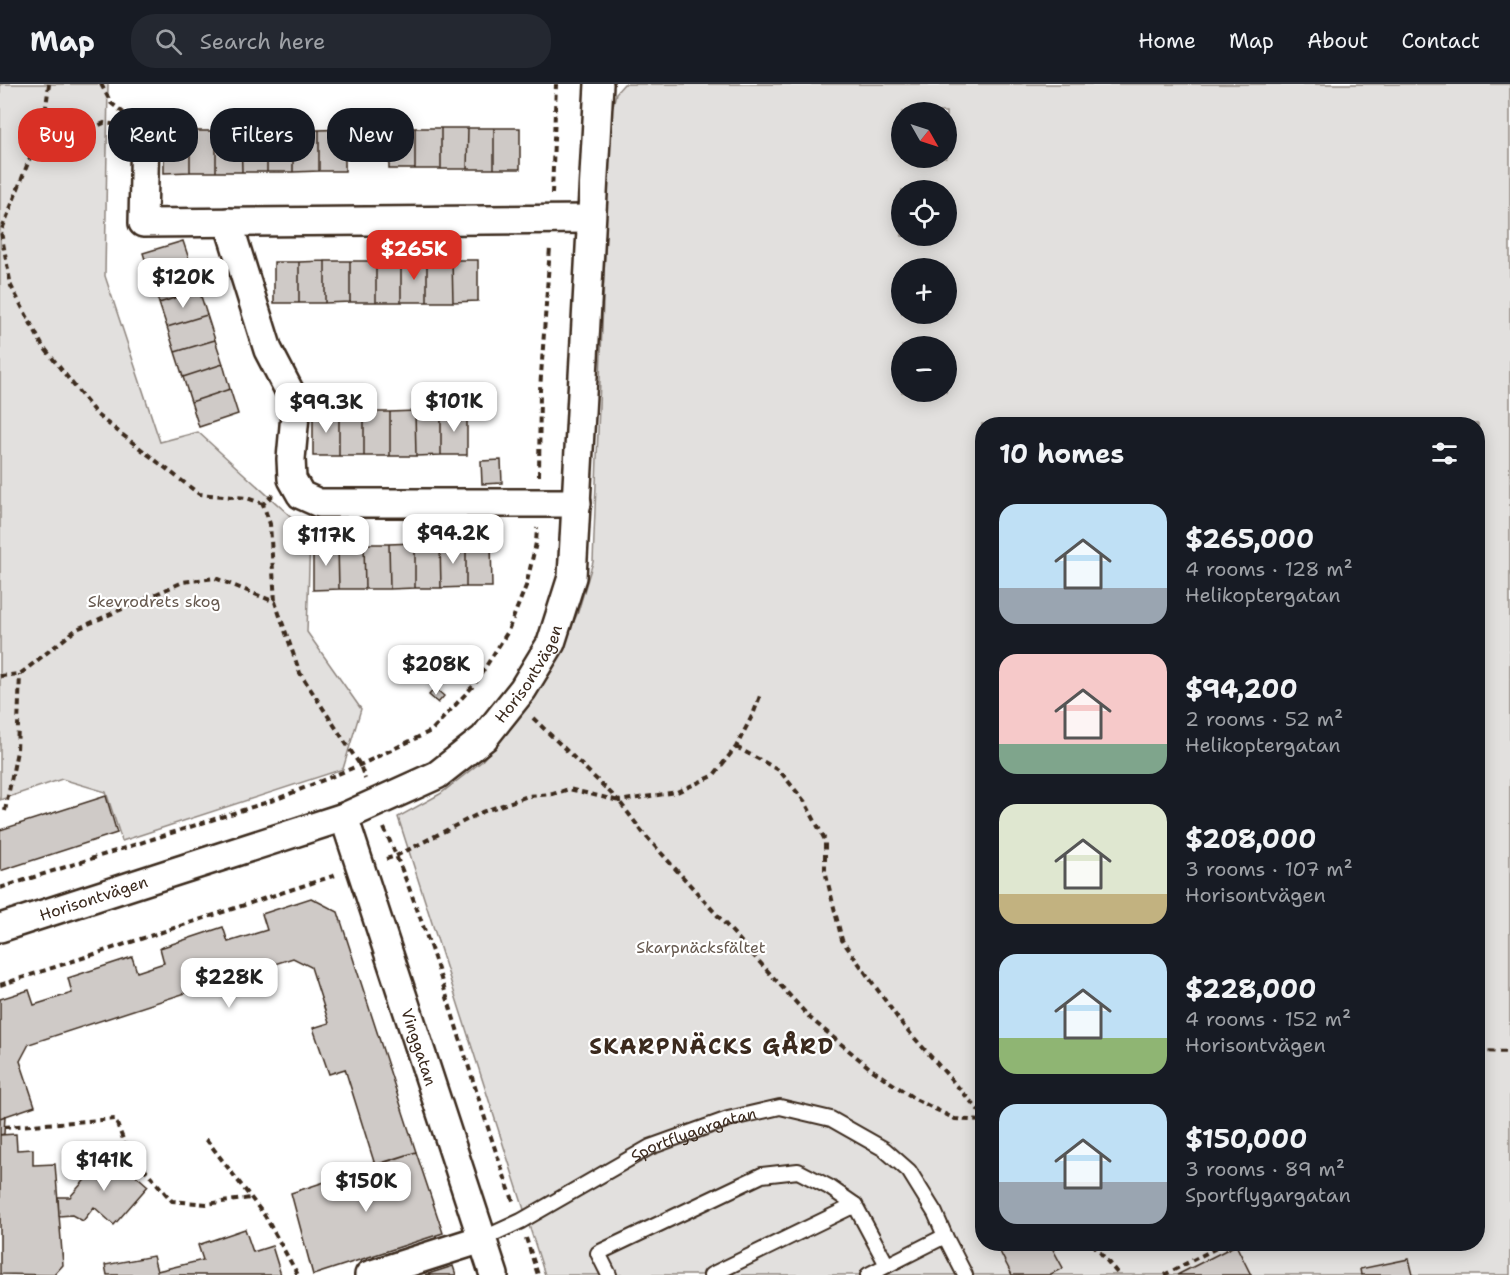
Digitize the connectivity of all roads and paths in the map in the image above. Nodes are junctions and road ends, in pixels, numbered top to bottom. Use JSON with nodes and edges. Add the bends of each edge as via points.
{"nodes":[{"id":1,"x":49,"y":84,"type":"edge"},
{"id":2,"x":101,"y":84,"type":"edge"},
{"id":3,"x":556,"y":84,"type":"edge"},
{"id":4,"x":599,"y":84,"type":"edge"},
{"id":5,"x":47,"y":108,"type":"edge"},
{"id":6,"x":118,"y":108,"type":"edge"},
{"id":7,"x":28,"y":162,"type":"edge"},
{"id":8,"x":144,"y":162,"type":"edge"},
{"id":9,"x":591,"y":219,"type":"junction"},
{"id":10,"x":551,"y":220,"type":"junction"},
{"id":11,"x":228,"y":222,"type":"junction"},
{"id":12,"x":292,"y":479,"type":"junction"},
{"id":13,"x":577,"y":503,"type":"junction"},
{"id":14,"x":263,"y":504,"type":"junction"},
{"id":15,"x":538,"y":504,"type":"junction"},
{"id":16,"x":275,"y":602,"type":"junction"},
{"id":17,"x":20,"y":674,"type":"junction"},
{"id":18,"x":0,"y":676,"type":"edge"},
{"id":19,"x":760,"y":696,"type":"dead end"},
{"id":20,"x":514,"y":699,"type":"junction"},
{"id":21,"x":736,"y":747,"type":"junction"},
{"id":22,"x":360,"y":765,"type":"junction"},
{"id":23,"x":619,"y":801,"type":"junction"},
{"id":24,"x":373,"y":805,"type":"junction"},
{"id":25,"x":5,"y":811,"type":"dead end"},
{"id":26,"x":344,"y":817,"type":"junction"},
{"id":27,"x":396,"y":856,"type":"junction"},
{"id":28,"x":360,"y":867,"type":"junction"},
{"id":29,"x":0,"y":888,"type":"edge"},
{"id":30,"x":0,"y":928,"type":"edge"},
{"id":31,"x":0,"y":985,"type":"edge"},
{"id":32,"x":1485,"y":1051,"type":"edge"},
{"id":33,"x":1510,"y":1052,"type":"edge"},
{"id":34,"x":975,"y":1106,"type":"edge"},
{"id":35,"x":975,"y":1120,"type":"edge"},
{"id":36,"x":4,"y":1127,"type":"dead end"},
{"id":37,"x":206,"y":1139,"type":"dead end"},
{"id":38,"x":251,"y":1198,"type":"junction"},
{"id":39,"x":855,"y":1205,"type":"junction"},
{"id":40,"x":521,"y":1221,"type":"junction"},
{"id":41,"x":945,"y":1236,"type":"junction"},
{"id":42,"x":482,"y":1239,"type":"junction"},
{"id":43,"x":1099,"y":1251,"type":"edge"},
{"id":44,"x":1210,"y":1251,"type":"edge"},
{"id":45,"x":887,"y":1265,"type":"junction"},
{"id":46,"x":298,"y":1275,"type":"edge"},
{"id":47,"x":369,"y":1275,"type":"edge"},
{"id":48,"x":494,"y":1275,"type":"edge"},
{"id":49,"x":538,"y":1275,"type":"edge"},
{"id":50,"x":609,"y":1275,"type":"edge"},
{"id":51,"x":711,"y":1275,"type":"edge"},
{"id":52,"x":868,"y":1275,"type":"edge"},
{"id":53,"x":965,"y":1275,"type":"edge"},
{"id":54,"x":1119,"y":1275,"type":"edge"},
{"id":55,"x":1164,"y":1275,"type":"edge"}],
"edges":[{"from":1,"to":5,"type":"path"},
{"from":2,"to":6,"type":"path"},
{"from":3,"to":10,"type":"path"},
{"from":4,"to":9,"type":"street","name":"Horisontvägen"},
{"from":7,"to":14,"type":"path","via":[[1,232],[11,286],[42,345],[97,415],[200,494],[247,498]]},
{"from":8,"to":11,"type":"street","via":[[143,223]]},
{"from":9,"to":10,"type":"street"},
{"from":9,"to":13,"type":"street","name":"Horisontvägen"},
{"from":10,"to":11,"type":"street"},
{"from":10,"to":15,"type":"path","via":[[540,390]]},
{"from":11,"to":12,"type":"street","via":[[268,350],[291,394],[295,415]]},
{"from":12,"to":14,"type":"path"},
{"from":12,"to":15,"type":"street","via":[[301,495],[319,503]]},
{"from":13,"to":15,"type":"street"},
{"from":13,"to":20,"type":"street","name":"Horisontvägen","via":[[572,577],[551,643]]},
{"from":14,"to":16,"type":"path","via":[[270,524]]},
{"from":15,"to":22,"type":"path","via":[[536,543],[526,586],[507,633],[474,685],[431,731]]},
{"from":16,"to":17,"type":"path","via":[[215,578],[183,582],[77,629]]},
{"from":16,"to":22,"type":"path","via":[[300,673]]},
{"from":17,"to":18,"type":"path"},
{"from":17,"to":25,"type":"path","via":[[17,751]]},
{"from":19,"to":21,"type":"path"},
{"from":20,"to":23,"type":"path"},
{"from":20,"to":24,"type":"street","name":"Horisontvägen","via":[[484,738],[437,776]]},
{"from":21,"to":23,"type":"path","via":[[713,776],[677,792]]},
{"from":21,"to":34,"type":"path","via":[[779,770],[805,802],[825,840],[825,871],[842,940],[902,1024]]},
{"from":22,"to":24,"type":"path"},
{"from":22,"to":29,"type":"path","via":[[277,799]]},
{"from":23,"to":27,"type":"path","via":[[569,789],[528,796],[482,812]]},
{"from":23,"to":35,"type":"path","via":[[644,834],[810,1018],[915,1099],[955,1119]]},
{"from":24,"to":26,"type":"street","name":"Horisontvägen"},
{"from":24,"to":27,"type":"path"},
{"from":26,"to":28,"type":"street","name":"Vinggatan"},
{"from":26,"to":30,"type":"street","name":"Horisontvägen"},
{"from":27,"to":28,"type":"path"},
{"from":27,"to":40,"type":"path","via":[[446,990]]},
{"from":28,"to":31,"type":"path"},
{"from":28,"to":42,"type":"street","name":"Vinggatan"},
{"from":32,"to":33,"type":"path"},
{"from":36,"to":38,"type":"path","via":[[115,1119],[127,1149],[172,1201],[207,1204]]},
{"from":37,"to":38,"type":"path"},
{"from":38,"to":46,"type":"path"},
{"from":39,"to":45,"type":"lane"},
{"from":39,"to":50,"type":"lane","via":[[798,1171],[762,1175],[598,1253]]},
{"from":39,"to":51,"type":"lane"},
{"from":40,"to":41,"type":"lane","name":"Sportflygargatan","via":[[650,1147],[728,1119],[780,1107],[831,1119],[884,1149],[909,1171]]},
{"from":40,"to":42,"type":"lane","name":"Sportflygargatan"},
{"from":40,"to":49,"type":"path"},
{"from":41,"to":45,"type":"lane"},
{"from":41,"to":53,"type":"lane","name":"Sportflygargatan"},
{"from":42,"to":47,"type":"street","name":"Sportflygargatan"},
{"from":42,"to":48,"type":"street","name":"Vinggatan"},
{"from":43,"to":54,"type":"path"},
{"from":44,"to":55,"type":"path"},
{"from":45,"to":52,"type":"lane"}]}
